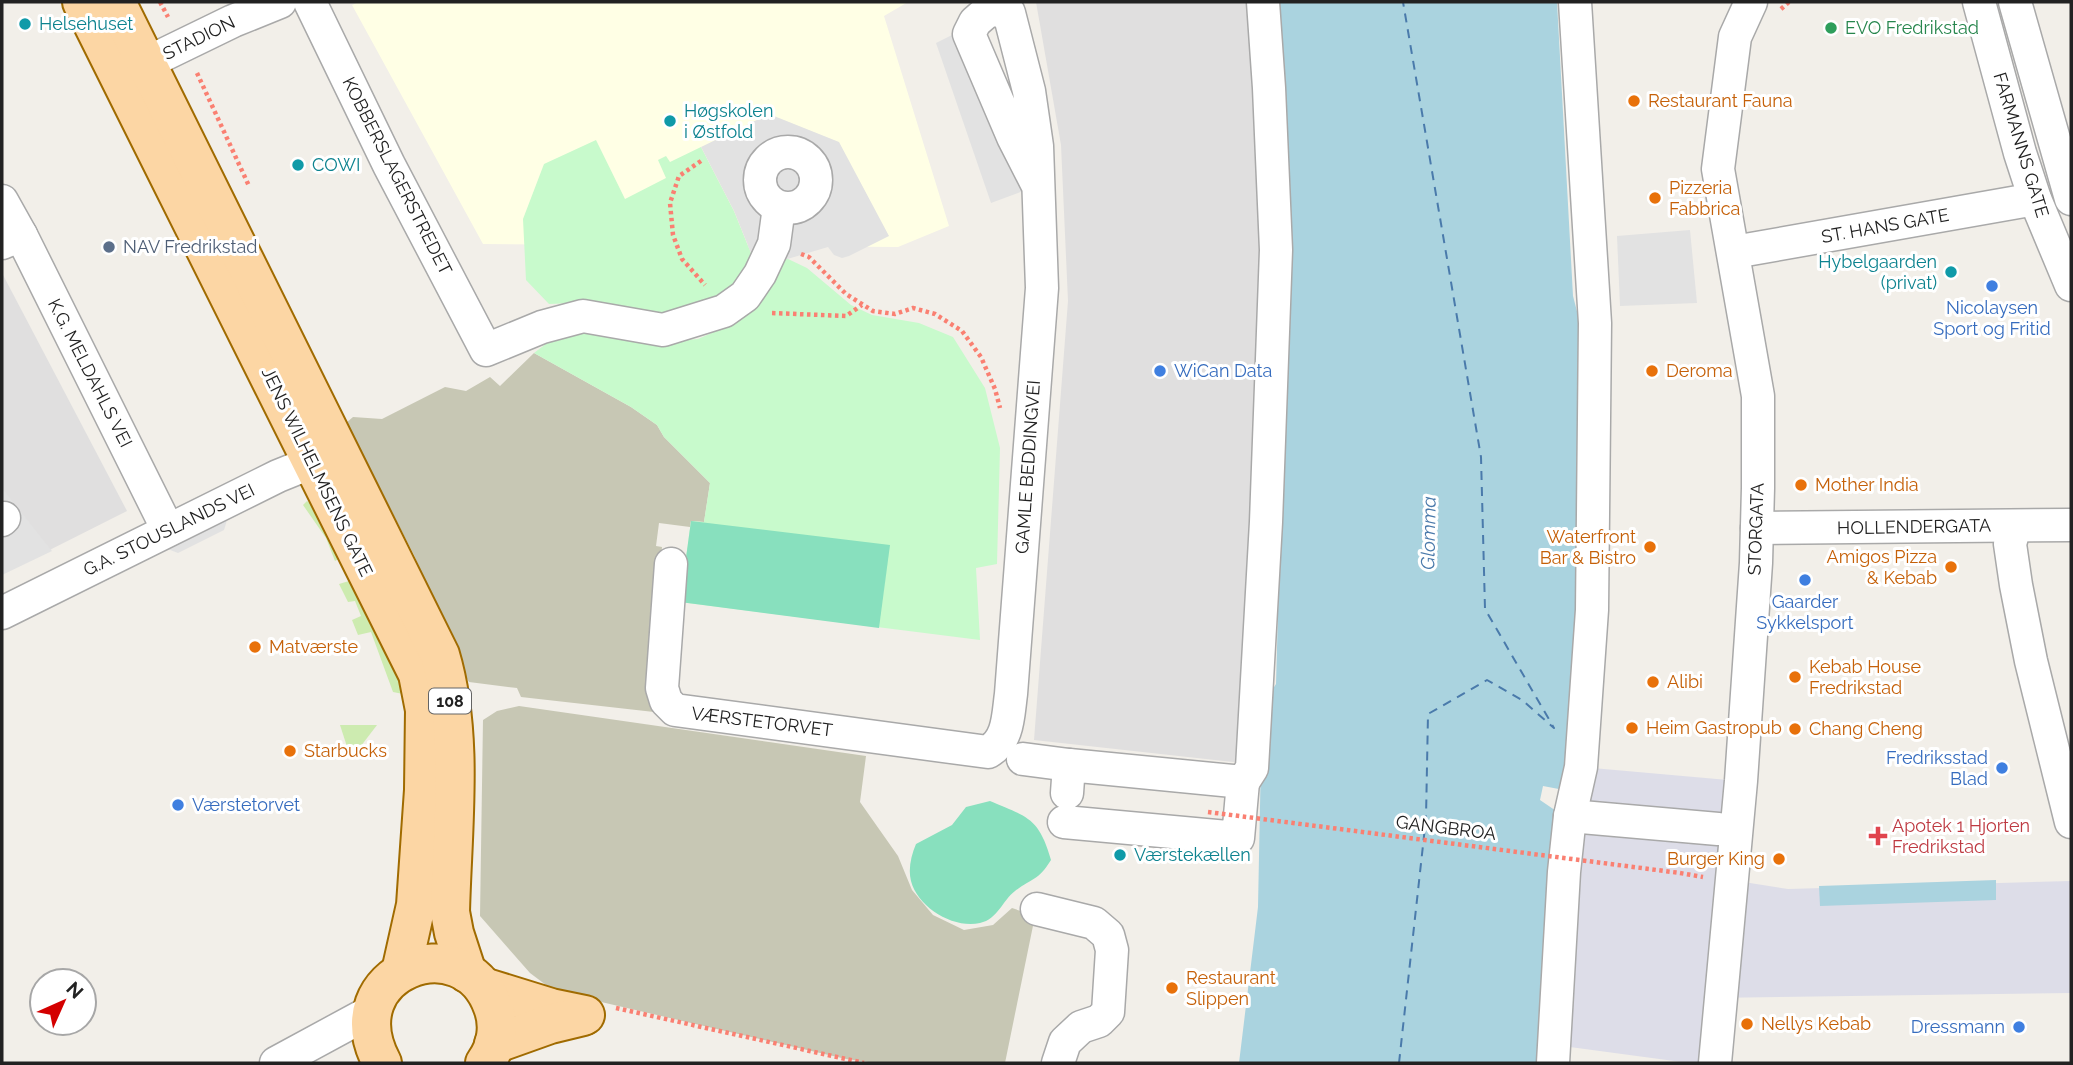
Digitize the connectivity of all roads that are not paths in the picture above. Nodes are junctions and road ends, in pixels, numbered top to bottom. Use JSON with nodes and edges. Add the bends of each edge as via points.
{"nodes":[{"id":1,"x":82,"y":2,"type":"edge"},
{"id":2,"x":116,"y":2,"type":"edge"},
{"id":3,"x":280,"y":2,"type":"edge"},
{"id":4,"x":310,"y":2,"type":"edge"},
{"id":5,"x":1263,"y":2,"type":"edge"},
{"id":6,"x":1575,"y":2,"type":"edge"},
{"id":7,"x":1751,"y":2,"type":"edge"},
{"id":8,"x":1979,"y":2,"type":"edge"},
{"id":9,"x":2015,"y":2,"type":"edge"},
{"id":10,"x":1009,"y":7,"type":"edge"},
{"id":11,"x":228,"y":12,"type":"edge"},
{"id":12,"x":133,"y":70,"type":"junction"},
{"id":13,"x":2063,"y":141,"type":"edge"},
{"id":14,"x":2020,"y":153,"type":"junction"},
{"id":15,"x":1037,"y":184,"type":"junction"},
{"id":16,"x":2035,"y":199,"type":"junction"},
{"id":17,"x":2071,"y":199,"type":"edge"},
{"id":18,"x":2,"y":201,"type":"edge"},
{"id":19,"x":779,"y":207,"type":"dead end"},
{"id":20,"x":11,"y":239,"type":"edge"},
{"id":21,"x":1734,"y":252,"type":"junction"},
{"id":22,"x":2071,"y":285,"type":"edge"},
{"id":23,"x":325,"y":457,"type":"junction"},
{"id":24,"x":2071,"y":525,"type":"edge"},
{"id":25,"x":2015,"y":526,"type":"junction"},
{"id":26,"x":1757,"y":528,"type":"junction"},
{"id":27,"x":168,"y":530,"type":"junction"},
{"id":28,"x":671,"y":564,"type":"dead end"},
{"id":29,"x":2,"y":613,"type":"edge"},
{"id":30,"x":1010,"y":753,"type":"junction"},
{"id":31,"x":1243,"y":782,"type":"junction"},
{"id":32,"x":1067,"y":793,"type":"junction"},
{"id":33,"x":1570,"y":816,"type":"junction"},
{"id":34,"x":2071,"y":822,"type":"edge"},
{"id":35,"x":1718,"y":829,"type":"dead end"},
{"id":36,"x":1037,"y":909,"type":"dead end"},
{"id":37,"x":401,"y":972,"type":"junction"},
{"id":38,"x":475,"y":980,"type":"junction"},
{"id":39,"x":372,"y":1011,"type":"junction"},
{"id":40,"x":490,"y":1054,"type":"edge"},
{"id":41,"x":276,"y":1063,"type":"edge"},
{"id":42,"x":382,"y":1063,"type":"edge"},
{"id":43,"x":1058,"y":1063,"type":"edge"},
{"id":44,"x":1553,"y":1063,"type":"edge"},
{"id":45,"x":1715,"y":1063,"type":"edge"}],
"edges":[{"from":1,"to":12,"type":"main road","name":"JENS WILHELMSENS GATE","number":"108"},
{"from":2,"to":12,"type":"main road","name":"JENS WILHELMSENS GATE","number":"108"},
{"from":3,"to":11,"type":"street","name":"STADION"},
{"from":4,"to":19,"type":"street","name":"KOBBERSLAGERSTREDET","via":[[486,350],[583,316],[663,330],[724,311],[745,296],[760,274],[774,244]]},
{"from":5,"to":31,"type":"street","via":[[1276,250],[1252,768]]},
{"from":6,"to":33,"type":"street","via":[[1594,275],[1595,445],[1591,624],[1581,767]]},
{"from":7,"to":21,"type":"street","name":"STORGATA","via":[[1735,37],[1718,169]]},
{"from":8,"to":14,"type":"street","name":"FARMANNS GATE"},
{"from":9,"to":13,"type":"street","name":"FARMANNS GATE"},
{"from":10,"to":15,"type":"street","name":"GAMLE BEDDINGVEI","via":[[1029,91]]},
{"from":10,"to":15,"type":"street","name":"GAMLE BEDDINGVEI","via":[[990,9],[969,33]]},
{"from":11,"to":12,"type":"street","name":"STADION"},
{"from":12,"to":23,"type":"main road","name":"JENS WILHELMSENS GATE","number":"108"},
{"from":13,"to":14,"type":"street"},
{"from":13,"to":17,"type":"street","name":"FARMANNS GATE"},
{"from":14,"to":16,"type":"street","name":"FARMANNS GATE"},
{"from":15,"to":30,"type":"street","name":"GAMLE BEDDINGVEI","via":[[1042,294],[1008,721]]},
{"from":16,"to":21,"type":"street","name":"ST. HANS GATE"},
{"from":16,"to":22,"type":"street","name":"FARMANNS GATE"},
{"from":18,"to":20,"type":"street","name":"K.G. MELDAHLS VEI"},
{"from":20,"to":27,"type":"street","name":"K.G. MELDAHLS VEI"},
{"from":21,"to":26,"type":"street","name":"STORGATA","via":[[1758,396]]},
{"from":23,"to":27,"type":"street","name":"G.A. STOUSLANDS VEI"},
{"from":23,"to":37,"type":"main road","name":"JENS WILHELMSENS GATE","number":"108","via":[[418,674],[425,710],[416,905]]},
{"from":23,"to":38,"type":"main road","name":"JENS WILHELMSENS GATE","number":"108","via":[[432,638],[445,674],[454,759],[450,912]]},
{"from":24,"to":25,"type":"street","name":"HOLLENDERGATA"},
{"from":25,"to":26,"type":"street","name":"HOLLENDERGATA"},
{"from":25,"to":34,"type":"street","via":[[2010,544],[2036,683]]},
{"from":26,"to":45,"type":"street","name":"STORGATA","via":[[1741,781]]},
{"from":27,"to":29,"type":"street","name":"G.A. STOUSLANDS VEI"},
{"from":28,"to":30,"type":"street","name":"VÆRSTETORVET","via":[[662,688],[675,710]]},
{"from":30,"to":32,"type":"street"},
{"from":31,"to":32,"type":"street"},
{"from":31,"to":32,"type":"street","via":[[1238,838]]},
{"from":33,"to":35,"type":"street"},
{"from":33,"to":44,"type":"street"},
{"from":36,"to":43,"type":"street","via":[[1094,923],[1108,935],[1112,950],[1108,1012],[1065,1042]]},
{"from":37,"to":38,"type":"main road","via":[[427,964],[455,967]]},
{"from":37,"to":39,"type":"main road","via":[[388,982]]},
{"from":38,"to":40,"type":"main road","name":"JENS WILHELMSENS GATE","number":"108","via":[[496,1014]]},
{"from":38,"to":40,"type":"main road","via":[[551,1008],[585,1015],[550,1024]]},
{"from":39,"to":41,"type":"street"},
{"from":39,"to":42,"type":"main road","via":[[373,1047]]}]}
